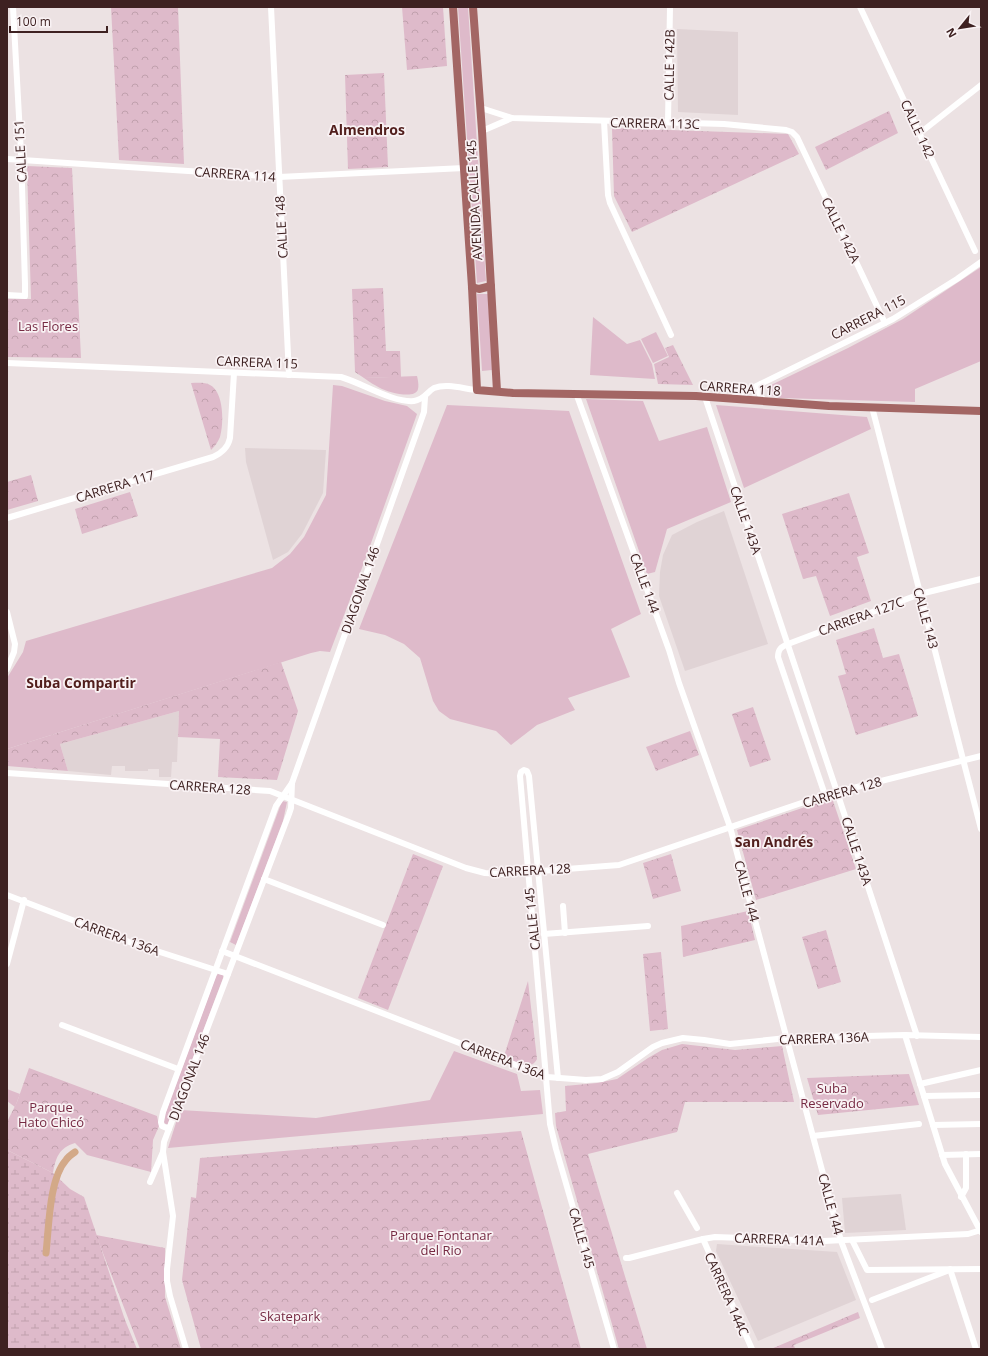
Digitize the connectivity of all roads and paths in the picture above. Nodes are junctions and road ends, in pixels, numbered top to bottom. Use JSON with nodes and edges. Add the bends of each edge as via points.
{"nodes":[{"id":1,"x":13,"y":7,"type":"edge"},
{"id":2,"x":271,"y":7,"type":"edge"},
{"id":3,"x":453,"y":7,"type":"edge"},
{"id":4,"x":474,"y":7,"type":"edge"},
{"id":5,"x":670,"y":7,"type":"edge"},
{"id":6,"x":860,"y":7,"type":"edge"},
{"id":7,"x":981,"y":85,"type":"edge"},
{"id":8,"x":481,"y":108,"type":"junction"},
{"id":9,"x":512,"y":118,"type":"junction"},
{"id":10,"x":604,"y":121,"type":"junction"},
{"id":11,"x":668,"y":122,"type":"junction"},
{"id":12,"x":482,"y":131,"type":"junction"},
{"id":13,"x":920,"y":133,"type":"junction"},
{"id":14,"x":797,"y":137,"type":"joint"},
{"id":15,"x":7,"y":160,"type":"edge"},
{"id":16,"x":21,"y":160,"type":"junction"},
{"id":17,"x":464,"y":168,"type":"junction"},
{"id":18,"x":279,"y":177,"type":"junction"},
{"id":19,"x":975,"y":251,"type":"dead end"},
{"id":20,"x":981,"y":262,"type":"edge"},
{"id":21,"x":491,"y":286,"type":"junction"},
{"id":22,"x":472,"y":287,"type":"junction"},
{"id":23,"x":7,"y":295,"type":"edge"},
{"id":24,"x":885,"y":323,"type":"junction"},
{"id":25,"x":671,"y":335,"type":"dead end"},
{"id":26,"x":7,"y":363,"type":"edge"},
{"id":27,"x":234,"y":373,"type":"junction"},
{"id":28,"x":289,"y":375,"type":"junction"},
{"id":29,"x":761,"y":384,"type":"junction"},
{"id":30,"x":477,"y":390,"type":"junction"},
{"id":31,"x":497,"y":391,"type":"junction"},
{"id":32,"x":576,"y":393,"type":"junction"},
{"id":33,"x":425,"y":397,"type":"junction"},
{"id":34,"x":705,"y":397,"type":"junction"},
{"id":35,"x":731,"y":399,"type":"junction"},
{"id":36,"x":764,"y":401,"type":"junction"},
{"id":37,"x":872,"y":407,"type":"junction"},
{"id":38,"x":981,"y":411,"type":"edge"},
{"id":39,"x":7,"y":518,"type":"edge"},
{"id":40,"x":981,"y":578,"type":"edge"},
{"id":41,"x":920,"y":594,"type":"junction"},
{"id":42,"x":7,"y":612,"type":"edge"},
{"id":43,"x":788,"y":644,"type":"junction"},
{"id":44,"x":11,"y":655,"type":"edge"},
{"id":45,"x":7,"y":669,"type":"edge"},
{"id":46,"x":981,"y":756,"type":"edge"},
{"id":47,"x":963,"y":760,"type":"junction"},
{"id":48,"x":7,"y":773,"type":"edge"},
{"id":49,"x":292,"y":783,"type":"junction"},
{"id":50,"x":837,"y":792,"type":"junction"},
{"id":51,"x":282,"y":795,"type":"junction"},
{"id":52,"x":825,"y":795,"type":"junction"},
{"id":53,"x":291,"y":799,"type":"junction"},
{"id":54,"x":730,"y":827,"type":"junction"},
{"id":55,"x":981,"y":829,"type":"edge"},
{"id":56,"x":528,"y":872,"type":"junction"},
{"id":57,"x":538,"y":872,"type":"junction"},
{"id":58,"x":264,"y":879,"type":"junction"},
{"id":59,"x":7,"y":895,"type":"edge"},
{"id":60,"x":24,"y":900,"type":"junction"},
{"id":61,"x":562,"y":906,"type":"dead end"},
{"id":62,"x":383,"y":926,"type":"dead end"},
{"id":63,"x":648,"y":926,"type":"dead end"},
{"id":64,"x":565,"y":933,"type":"junction"},
{"id":65,"x":544,"y":934,"type":"junction"},
{"id":66,"x":222,"y":951,"type":"junction"},
{"id":67,"x":235,"y":956,"type":"junction"},
{"id":68,"x":7,"y":964,"type":"edge"},
{"id":69,"x":214,"y":970,"type":"junction"},
{"id":70,"x":228,"y":974,"type":"junction"},
{"id":71,"x":62,"y":1025,"type":"dead end"},
{"id":72,"x":905,"y":1035,"type":"junction"},
{"id":73,"x":917,"y":1036,"type":"junction"},
{"id":74,"x":981,"y":1037,"type":"edge"},
{"id":75,"x":787,"y":1038,"type":"junction"},
{"id":76,"x":178,"y":1069,"type":"junction"},
{"id":77,"x":981,"y":1070,"type":"edge"},
{"id":78,"x":547,"y":1077,"type":"junction"},
{"id":79,"x":558,"y":1078,"type":"junction"},
{"id":80,"x":920,"y":1084,"type":"junction"},
{"id":81,"x":981,"y":1095,"type":"edge"},
{"id":82,"x":924,"y":1096,"type":"junction"},
{"id":83,"x":919,"y":1124,"type":"dead end"},
{"id":84,"x":981,"y":1124,"type":"edge"},
{"id":85,"x":933,"y":1125,"type":"junction"},
{"id":86,"x":169,"y":1129,"type":"junction"},
{"id":87,"x":813,"y":1136,"type":"junction"},
{"id":88,"x":163,"y":1152,"type":"junction"},
{"id":89,"x":966,"y":1154,"type":"junction"},
{"id":90,"x":981,"y":1154,"type":"edge"},
{"id":91,"x":942,"y":1155,"type":"junction"},
{"id":92,"x":150,"y":1182,"type":"dead end"},
{"id":93,"x":677,"y":1193,"type":"dead end"},
{"id":94,"x":962,"y":1197,"type":"junction"},
{"id":95,"x":697,"y":1228,"type":"dead end"},
{"id":96,"x":981,"y":1231,"type":"edge"},
{"id":97,"x":703,"y":1239,"type":"junction"},
{"id":98,"x":852,"y":1240,"type":"junction"},
{"id":99,"x":841,"y":1241,"type":"junction"},
{"id":100,"x":626,"y":1258,"type":"dead end"},
{"id":101,"x":950,"y":1269,"type":"junction"},
{"id":102,"x":981,"y":1269,"type":"edge"},
{"id":103,"x":872,"y":1300,"type":"dead end"},
{"id":104,"x":186,"y":1349,"type":"edge"},
{"id":105,"x":614,"y":1349,"type":"edge"},
{"id":106,"x":752,"y":1349,"type":"edge"},
{"id":107,"x":882,"y":1349,"type":"edge"},
{"id":108,"x":976,"y":1349,"type":"edge"}],
"edges":[{"from":1,"to":16,"type":"street","name":"CALLE 151"},
{"from":2,"to":18,"type":"street","name":"CALLE 148"},
{"from":3,"to":17,"type":"main road","name":"AVENIDA CALLE 145"},
{"from":4,"to":8,"type":"main road","name":"AVENIDA CALLE 145"},
{"from":5,"to":11,"type":"street","name":"CALLE 142B"},
{"from":6,"to":13,"type":"street","name":"CALLE 142"},
{"from":7,"to":13,"type":"street"},
{"from":8,"to":9,"type":"street","name":"CARRERA 113C"},
{"from":8,"to":12,"type":"main road","name":"AVENIDA CALLE 145"},
{"from":9,"to":10,"type":"street","name":"CARRERA 113C"},
{"from":9,"to":12,"type":"street","name":"CARRERA 113C"},
{"from":10,"to":11,"type":"street","name":"CARRERA 113C"},
{"from":10,"to":25,"type":"street","via":[[610,203]]},
{"from":11,"to":14,"type":"street","name":"CARRERA 113C","via":[[786,130]]},
{"from":12,"to":21,"type":"main road","name":"AVENIDA CALLE 145"},
{"from":13,"to":19,"type":"street","name":"CALLE 142"},
{"from":14,"to":24,"type":"street","name":"CALLE 142A"},
{"from":15,"to":16,"type":"street","name":"CARRERA 114"},
{"from":16,"to":18,"type":"street","name":"CARRERA 114"},
{"from":16,"to":23,"type":"street","name":"CALLE 151","via":[[25,296]]},
{"from":17,"to":18,"type":"street","name":"CARRERA 114"},
{"from":17,"to":22,"type":"main road","name":"AVENIDA CALLE 145"},
{"from":18,"to":28,"type":"street","name":"CALLE 148"},
{"from":20,"to":24,"type":"street","name":"CARRERA 115"},
{"from":21,"to":22,"type":"main road","via":[[480,289]]},
{"from":21,"to":31,"type":"main road","name":"AVENIDA CALLE 145"},
{"from":22,"to":30,"type":"main road","name":"AVENIDA CALLE 145"},
{"from":24,"to":29,"type":"street","name":"CARRERA 115"},
{"from":26,"to":27,"type":"street","name":"CARRERA 115"},
{"from":27,"to":28,"type":"street","name":"CARRERA 115"},
{"from":27,"to":39,"type":"street","name":"CARRERA 117","via":[[229,444],[222,452]]},
{"from":28,"to":33,"type":"street","name":"CARRERA 115","via":[[341,377],[400,399],[413,401]]},
{"from":29,"to":35,"type":"street","name":"CARRERA 115"},
{"from":29,"to":36,"type":"street","via":[[760,393]]},
{"from":30,"to":31,"type":"main road","name":"CARRERA 115"},
{"from":30,"to":33,"type":"street","name":"CARRERA 115","via":[[439,386]]},
{"from":31,"to":32,"type":"main road","name":"CARRERA 118"},
{"from":32,"to":34,"type":"main road","name":"CARRERA 118"},
{"from":32,"to":54,"type":"street","name":"CALLE 144","via":[[670,650],[679,683]]},
{"from":33,"to":49,"type":"street","name":"DIAGONAL 146","via":[[424,412]]},
{"from":34,"to":35,"type":"main road","name":"CARRERA 118"},
{"from":34,"to":43,"type":"street","name":"CALLE 143A"},
{"from":35,"to":36,"type":"main road","name":"CARRERA 118"},
{"from":36,"to":37,"type":"main road","name":"CARRERA 118"},
{"from":37,"to":38,"type":"main road","name":"CARRERA 118"},
{"from":37,"to":41,"type":"street","name":"CALLE 143"},
{"from":40,"to":41,"type":"street","name":"CARRERA 127C"},
{"from":41,"to":43,"type":"street","name":"CARRERA 127C"},
{"from":41,"to":47,"type":"street","name":"CALLE 143"},
{"from":42,"to":44,"type":"street","via":[[16,644]]},
{"from":43,"to":50,"type":"street","name":"CALLE 143A"},
{"from":43,"to":52,"type":"street","via":[[780,648],[778,657]]},
{"from":44,"to":45,"type":"street"},
{"from":46,"to":47,"type":"street","name":"CARRERA 128"},
{"from":47,"to":50,"type":"street","name":"CARRERA 128"},
{"from":47,"to":55,"type":"street","name":"CALLE 143"},
{"from":48,"to":51,"type":"street","name":"CARRERA 128","via":[[267,791]]},
{"from":49,"to":51,"type":"street","name":"DIAGONAL 146"},
{"from":49,"to":53,"type":"street","name":"DIAGONAL 146"},
{"from":50,"to":52,"type":"street","name":"CARRERA 128"},
{"from":50,"to":73,"type":"street","name":"CALLE 143A"},
{"from":51,"to":53,"type":"street","name":"CARRERA 128"},
{"from":51,"to":66,"type":"street","name":"DIAGONAL 146"},
{"from":52,"to":54,"type":"street","name":"CARRERA 128"},
{"from":53,"to":56,"type":"street","name":"CARRERA 128","via":[[478,872]]},
{"from":53,"to":58,"type":"street","name":"DIAGONAL 146","via":[[289,814]]},
{"from":54,"to":57,"type":"street","name":"CARRERA 128","via":[[619,864]]},
{"from":54,"to":75,"type":"street","name":"CALLE 144"},
{"from":56,"to":57,"type":"street","name":"CARRERA 128"},
{"from":56,"to":57,"type":"street","name":"CALLE 145","via":[[520,776],[524,770],[529,776]]},
{"from":56,"to":78,"type":"street","name":"CALLE 145"},
{"from":57,"to":65,"type":"street","name":"CALLE 145"},
{"from":58,"to":62,"type":"street"},
{"from":58,"to":67,"type":"street","name":"DIAGONAL 146"},
{"from":59,"to":60,"type":"street","name":"CARRERA 136A"},
{"from":60,"to":68,"type":"street"},
{"from":60,"to":69,"type":"street","name":"CARRERA 136A","via":[[132,943]]},
{"from":61,"to":64,"type":"street"},
{"from":63,"to":64,"type":"street"},
{"from":64,"to":65,"type":"street"},
{"from":65,"to":79,"type":"street","name":"CALLE 145"},
{"from":66,"to":67,"type":"street","name":"CARRERA 136A"},
{"from":66,"to":69,"type":"street","name":"DIAGONAL 146"},
{"from":67,"to":70,"type":"street","name":"DIAGONAL 146"},
{"from":67,"to":78,"type":"street","name":"CARRERA 136A"},
{"from":69,"to":70,"type":"street","name":"CARRERA 136A"},
{"from":69,"to":76,"type":"street","name":"DIAGONAL 146"},
{"from":70,"to":86,"type":"street","name":"DIAGONAL 146"},
{"from":71,"to":76,"type":"street"},
{"from":72,"to":73,"type":"street","name":"CARRERA 136A"},
{"from":72,"to":75,"type":"street","name":"CARRERA 136A"},
{"from":72,"to":80,"type":"street"},
{"from":73,"to":74,"type":"street","name":"CARRERA 136A"},
{"from":75,"to":79,"type":"street","name":"CARRERA 136A","via":[[730,1044],[691,1038],[672,1040],[653,1047],[611,1076],[594,1080]]},
{"from":75,"to":87,"type":"street","name":"CALLE 144"},
{"from":76,"to":86,"type":"street","name":"DIAGONAL 146","via":[[161,1122],[162,1126]]},
{"from":77,"to":80,"type":"street"},
{"from":78,"to":79,"type":"street","name":"CARRERA 136A"},
{"from":78,"to":105,"type":"street","name":"CALLE 145","via":[[550,1124]]},
{"from":80,"to":82,"type":"street"},
{"from":81,"to":82,"type":"street"},
{"from":82,"to":85,"type":"street"},
{"from":83,"to":87,"type":"street"},
{"from":84,"to":85,"type":"street"},
{"from":85,"to":91,"type":"street"},
{"from":86,"to":88,"type":"street"},
{"from":87,"to":99,"type":"street","name":"CALLE 144"},
{"from":88,"to":92,"type":"street"},
{"from":88,"to":104,"type":"street","via":[[173,1216],[167,1281]]},
{"from":89,"to":90,"type":"street"},
{"from":89,"to":91,"type":"street"},
{"from":89,"to":94,"type":"street","via":[[966,1188]]},
{"from":91,"to":94,"type":"street"},
{"from":93,"to":95,"type":"street"},
{"from":94,"to":96,"type":"street"},
{"from":96,"to":98,"type":"street","name":"CARRERA 141A","via":[[968,1234]]},
{"from":97,"to":99,"type":"street","name":"CARRERA 141A","via":[[724,1237]]},
{"from":97,"to":100,"type":"street","name":"CARRERA 141A"},
{"from":97,"to":106,"type":"street","name":"CARRERA 144C"},
{"from":98,"to":99,"type":"street","name":"CARRERA 141A"},
{"from":98,"to":101,"type":"street","via":[[866,1270]]},
{"from":99,"to":107,"type":"street","name":"CALLE 144"},
{"from":101,"to":102,"type":"street"},
{"from":101,"to":103,"type":"street"},
{"from":101,"to":108,"type":"street"}]}
